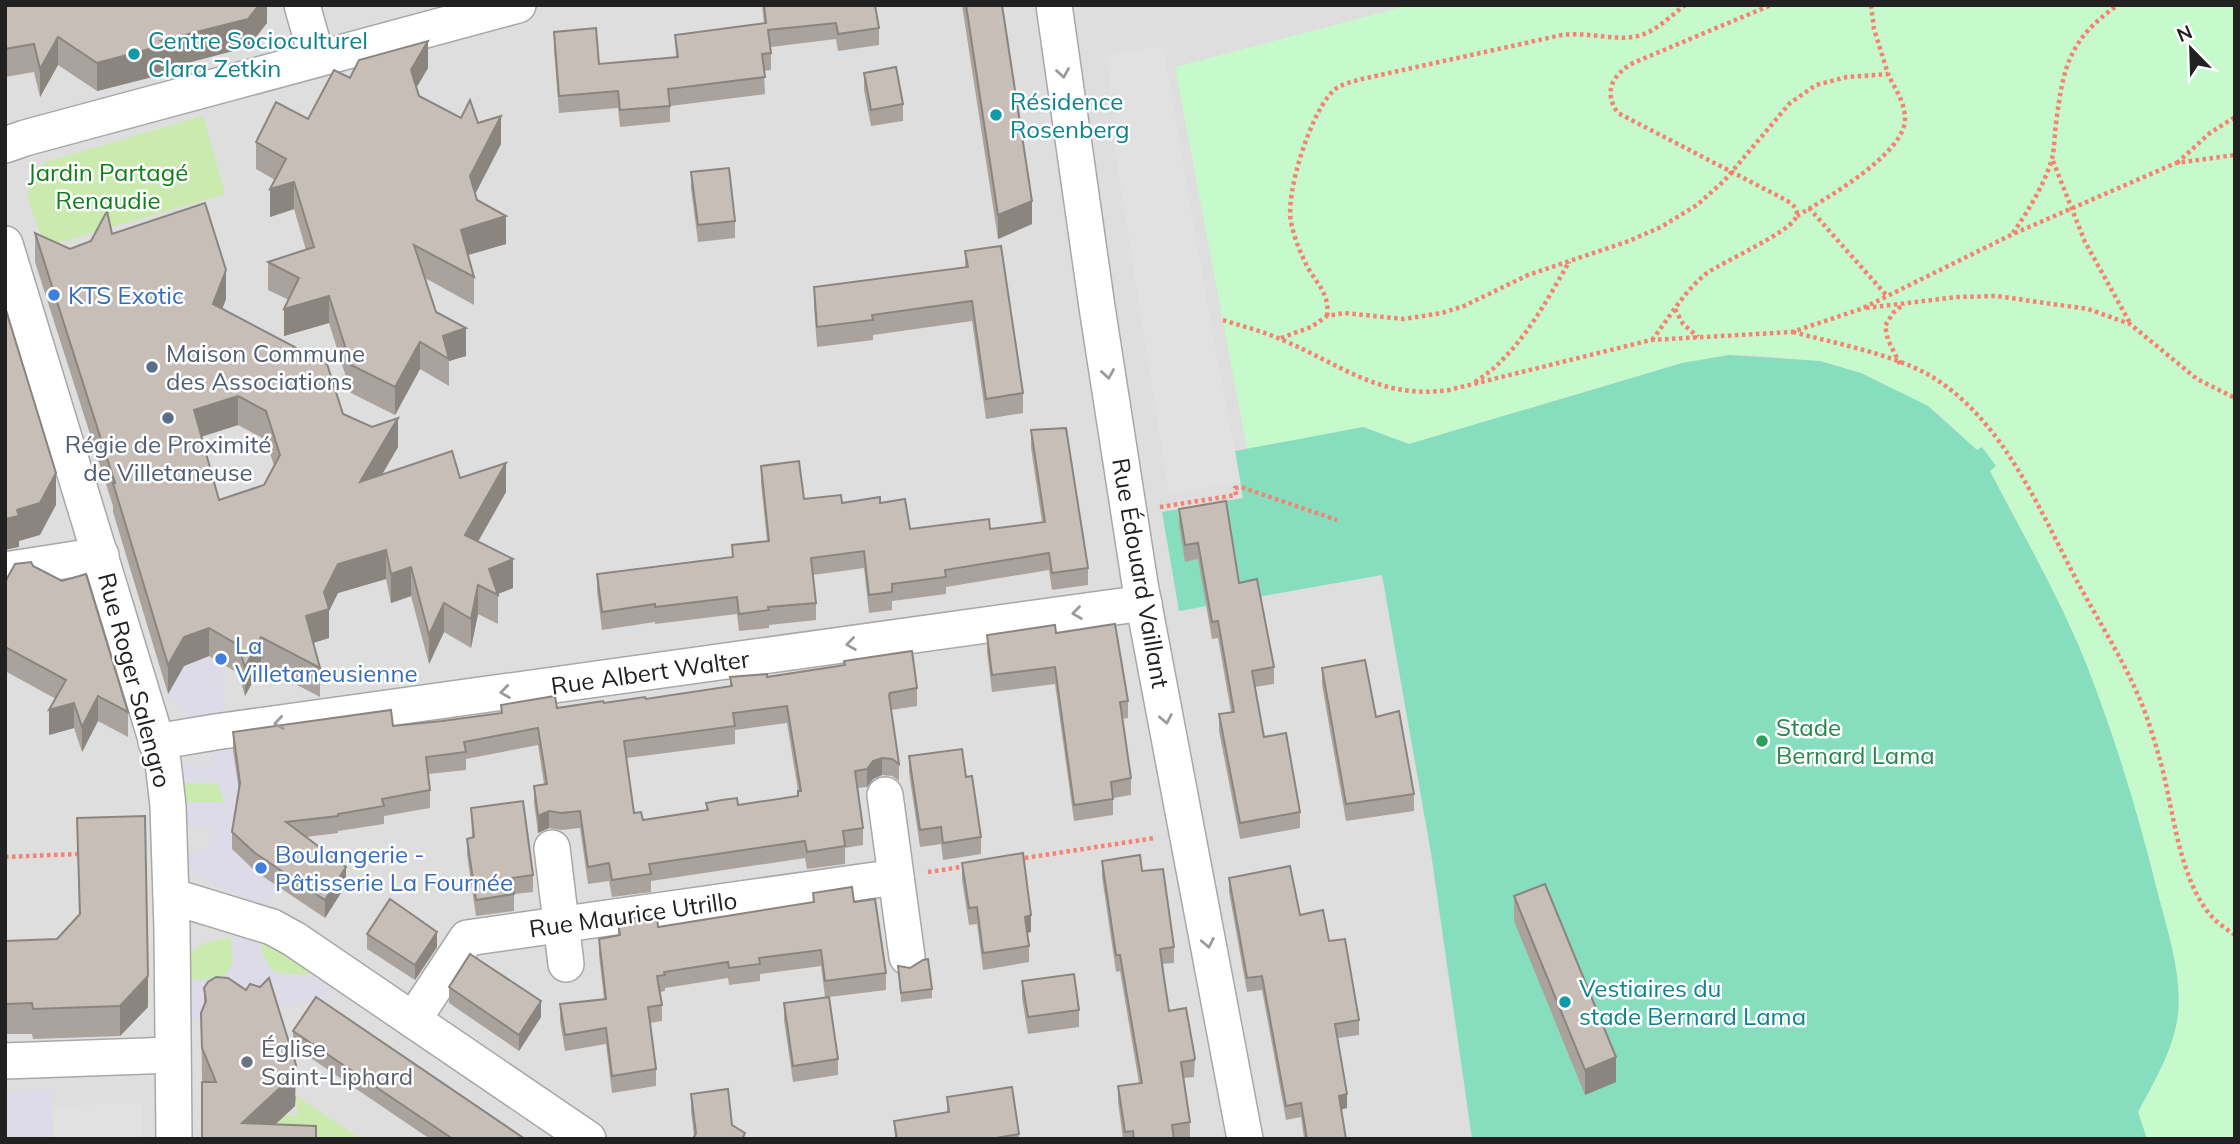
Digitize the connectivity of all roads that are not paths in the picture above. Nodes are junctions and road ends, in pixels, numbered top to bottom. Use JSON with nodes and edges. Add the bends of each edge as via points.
{"nodes":[{"id":1,"x":302,"y":5,"type":"edge"},
{"id":2,"x":518,"y":5,"type":"edge"},
{"id":3,"x":1054,"y":5,"type":"edge"},
{"id":4,"x":317,"y":58,"type":"junction"},
{"id":5,"x":5,"y":145,"type":"edge"},
{"id":6,"x":5,"y":244,"type":"edge"},
{"id":7,"x":101,"y":555,"type":"junction"},
{"id":8,"x":5,"y":570,"type":"edge"},
{"id":9,"x":1144,"y":603,"type":"junction"},
{"id":10,"x":156,"y":742,"type":"junction"},
{"id":11,"x":885,"y":795,"type":"dead end"},
{"id":12,"x":552,"y":848,"type":"dead end"},
{"id":13,"x":896,"y":877,"type":"junction"},
{"id":14,"x":171,"y":896,"type":"junction"},
{"id":15,"x":561,"y":925,"type":"junction"},
{"id":16,"x":907,"y":957,"type":"dead end"},
{"id":17,"x":566,"y":964,"type":"dead end"},
{"id":18,"x":413,"y":1020,"type":"junction"},
{"id":19,"x":173,"y":1055,"type":"junction"},
{"id":20,"x":5,"y":1061,"type":"edge"},
{"id":21,"x":174,"y":1139,"type":"edge"},
{"id":22,"x":588,"y":1139,"type":"edge"},
{"id":23,"x":1244,"y":1139,"type":"edge"}],
"edges":[{"from":1,"to":4,"type":"street"},
{"from":2,"to":4,"type":"street"},
{"from":3,"to":9,"type":"street","name":"Rue Édouard Vaillant","one_way":true},
{"from":4,"to":5,"type":"street"},
{"from":6,"to":7,"type":"street","name":"Rue Roger Salengro"},
{"from":7,"to":8,"type":"street"},
{"from":7,"to":10,"type":"street","name":"Rue Roger Salengro"},
{"from":9,"to":10,"type":"street","name":"Rue Albert Walter","one_way":true},
{"from":9,"to":23,"type":"street","name":"Rue Édouard Vaillant","one_way":true},
{"from":10,"to":14,"type":"street","name":"Rue Roger Salengro","via":[[167,783]]},
{"from":11,"to":13,"type":"street"},
{"from":12,"to":15,"type":"street"},
{"from":13,"to":15,"type":"street","name":"Rue Maurice Utrillo"},
{"from":13,"to":16,"type":"street"},
{"from":14,"to":18,"type":"street","via":[[284,933]]},
{"from":14,"to":19,"type":"street","name":"Rue Roger Salengro"},
{"from":15,"to":17,"type":"street"},
{"from":15,"to":18,"type":"street","name":"Rue Maurice Utrillo","via":[[467,938]]},
{"from":18,"to":22,"type":"street"},
{"from":19,"to":20,"type":"street"},
{"from":19,"to":21,"type":"street","name":"Rue Roger Salengro"}]}
